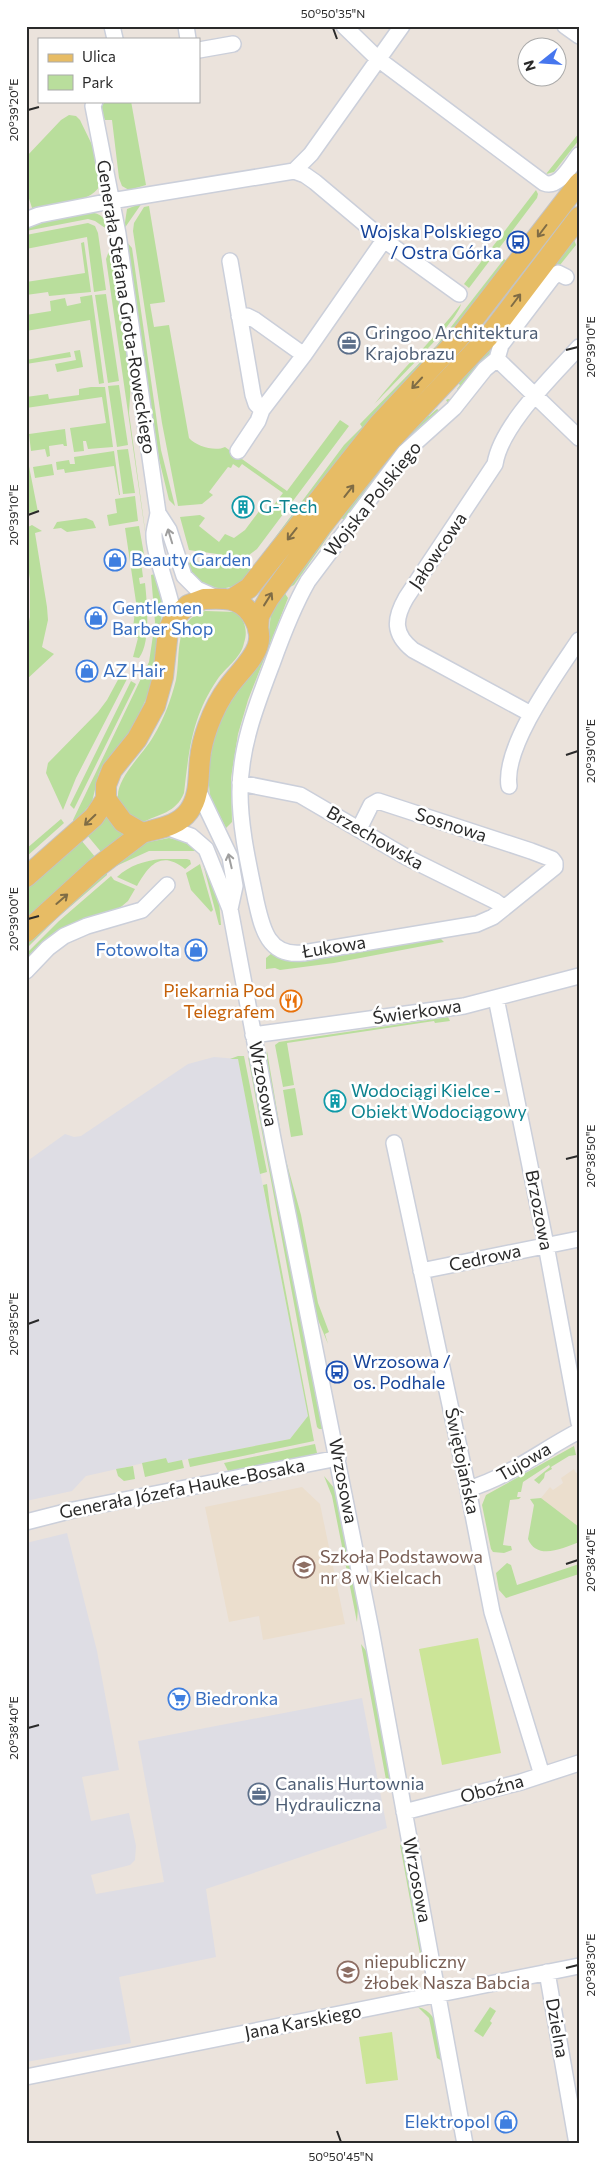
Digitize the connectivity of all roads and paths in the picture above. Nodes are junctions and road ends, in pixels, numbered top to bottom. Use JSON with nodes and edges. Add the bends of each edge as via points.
{"nodes":[{"id":1,"x":344,"y":26,"type":"edge"},
{"id":2,"x":402,"y":26,"type":"edge"},
{"id":3,"x":566,"y":26,"type":"edge"},
{"id":4,"x":579,"y":36,"type":"edge"},
{"id":5,"x":233,"y":44,"type":"dead end"},
{"id":6,"x":200,"y":50,"type":"edge"},
{"id":7,"x":378,"y":59,"type":"junction"},
{"id":8,"x":95,"y":102,"type":"edge"},
{"id":9,"x":579,"y":155,"type":"edge"},
{"id":10,"x":294,"y":171,"type":"junction"},
{"id":11,"x":579,"y":183,"type":"edge"},
{"id":12,"x":111,"y":200,"type":"junction"},
{"id":13,"x":31,"y":216,"type":"edge"},
{"id":14,"x":579,"y":217,"type":"edge"},
{"id":15,"x":384,"y":240,"type":"junction"},
{"id":16,"x":230,"y":261,"type":"dead end"},
{"id":17,"x":566,"y":277,"type":"dead end"},
{"id":18,"x":459,"y":294,"type":"dead end"},
{"id":19,"x":239,"y":316,"type":"junction"},
{"id":20,"x":579,"y":347,"type":"edge"},
{"id":21,"x":304,"y":355,"type":"junction"},
{"id":22,"x":497,"y":359,"type":"junction"},
{"id":23,"x":536,"y":396,"type":"junction"},
{"id":24,"x":262,"y":410,"type":"junction"},
{"id":25,"x":579,"y":438,"type":"edge"},
{"id":26,"x":238,"y":451,"type":"dead end"},
{"id":27,"x":158,"y":513,"type":"junction"},
{"id":28,"x":225,"y":598,"type":"junction"},
{"id":29,"x":174,"y":618,"type":"junction"},
{"id":30,"x":258,"y":630,"type":"junction"},
{"id":31,"x":579,"y":640,"type":"edge"},
{"id":32,"x":531,"y":714,"type":"junction"},
{"id":33,"x":247,"y":738,"type":"joint"},
{"id":34,"x":240,"y":783,"type":"junction"},
{"id":35,"x":509,"y":786,"type":"dead end"},
{"id":36,"x":198,"y":790,"type":"junction"},
{"id":37,"x":106,"y":799,"type":"junction"},
{"id":38,"x":166,"y":827,"type":"junction"},
{"id":39,"x":359,"y":830,"type":"junction"},
{"id":40,"x":142,"y":833,"type":"junction"},
{"id":41,"x":555,"y":863,"type":"joint"},
{"id":42,"x":26,"y":877,"type":"edge"},
{"id":43,"x":167,"y":885,"type":"dead end"},
{"id":44,"x":504,"y":908,"type":"junction"},
{"id":45,"x":230,"y":909,"type":"junction"},
{"id":46,"x":26,"y":932,"type":"edge"},
{"id":47,"x":26,"y":971,"type":"edge"},
{"id":48,"x":579,"y":976,"type":"edge"},
{"id":49,"x":496,"y":998,"type":"junction"},
{"id":50,"x":253,"y":1035,"type":"junction"},
{"id":51,"x":394,"y":1143,"type":"dead end"},
{"id":52,"x":579,"y":1239,"type":"edge"},
{"id":53,"x":546,"y":1245,"type":"junction"},
{"id":54,"x":421,"y":1271,"type":"junction"},
{"id":55,"x":579,"y":1423,"type":"edge"},
{"id":56,"x":579,"y":1431,"type":"edge"},
{"id":57,"x":338,"y":1458,"type":"junction"},
{"id":58,"x":468,"y":1489,"type":"junction"},
{"id":59,"x":26,"y":1522,"type":"edge"},
{"id":60,"x":579,"y":1763,"type":"edge"},
{"id":61,"x":542,"y":1775,"type":"junction"},
{"id":62,"x":404,"y":1812,"type":"junction"},
{"id":63,"x":579,"y":1966,"type":"edge"},
{"id":64,"x":547,"y":1972,"type":"junction"},
{"id":65,"x":438,"y":1994,"type":"junction"},
{"id":66,"x":26,"y":2077,"type":"edge"},
{"id":67,"x":465,"y":2144,"type":"edge"},
{"id":68,"x":577,"y":2144,"type":"edge"}],
"edges":[{"from":1,"to":7,"type":"street"},
{"from":2,"to":7,"type":"street"},
{"from":3,"to":4,"type":"street"},
{"from":5,"to":6,"type":"street"},
{"from":7,"to":9,"type":"street","via":[[544,183],[559,180]]},
{"from":7,"to":10,"type":"street","via":[[311,154]]},
{"from":8,"to":12,"type":"street","name":"Generała Stefana Grota-Roweckiego"},
{"from":10,"to":12,"type":"street"},
{"from":10,"to":15,"type":"street","via":[[315,182]]},
{"from":11,"to":28,"type":"main road","one_way":true,"via":[[459,338],[378,424],[249,588]]},
{"from":12,"to":13,"type":"street"},
{"from":12,"to":27,"type":"street","name":"Generała Stefana Grota-Roweckiego"},
{"from":30,"to":14,"type":"main road","name":"Wojska Polskiego","one_way":true,"via":[[261,611],[316,534],[389,442],[488,337]]},
{"from":15,"to":18,"type":"street"},
{"from":15,"to":21,"type":"street"},
{"from":16,"to":19,"type":"street"},
{"from":17,"to":22,"type":"street","name":"Wojska Polskiego","via":[[558,273],[552,278],[501,345]]},
{"from":19,"to":21,"type":"street","via":[[255,320]]},
{"from":19,"to":24,"type":"street","via":[[253,395]]},
{"from":20,"to":23,"type":"street","name":"Jałowcowa"},
{"from":21,"to":24,"type":"street"},
{"from":22,"to":23,"type":"street"},
{"from":22,"to":33,"type":"street","name":"Wojska Polskiego","via":[[454,408],[405,452],[308,581],[256,706]]},
{"from":23,"to":25,"type":"street"},
{"from":23,"to":32,"type":"street","name":"Jałowcowa","via":[[504,437],[495,464],[406,598],[397,627],[404,643],[413,650]]},
{"from":24,"to":26,"type":"street"},
{"from":28,"to":27,"type":"street","name":"Generała Stefana Grota-Roweckiego","one_way":true,"via":[[197,588],[184,576],[169,530]]},
{"from":27,"to":29,"type":"street","name":"Generała Stefana Grota-Roweckiego","via":[[154,534]]},
{"from":28,"to":29,"type":"main road","via":[[194,601]]},
{"from":28,"to":30,"type":"main road","via":[[246,607]]},
{"from":29,"to":37,"type":"main road","via":[[168,631],[163,677],[155,706],[137,739],[112,770],[106,785]]},
{"from":30,"to":36,"type":"main road","name":"Wojska Polskiego","via":[[255,653],[229,686],[208,725],[200,754]]},
{"from":31,"to":32,"type":"street"},
{"from":32,"to":35,"type":"street","via":[[510,766]]},
{"from":33,"to":34,"type":"street","name":"Łukowa"},
{"from":34,"to":39,"type":"street","name":"Brzechowska","via":[[300,796]]},
{"from":34,"to":44,"type":"street","name":"Łukowa","via":[[244,832],[260,919],[270,941],[282,951],[295,954],[478,924]]},
{"from":36,"to":38,"type":"main road","via":[[190,810]]},
{"from":45,"to":36,"type":"street","name":"Wrzosowa","one_way":true,"via":[[235,886],[230,857]]},
{"from":37,"to":40,"type":"main road","via":[[123,822]]},
{"from":37,"to":42,"type":"main road","one_way":true,"via":[[94,817]]},
{"from":38,"to":40,"type":"main road"},
{"from":38,"to":45,"type":"street","name":"Wrzosowa","via":[[191,836],[206,848]]},
{"from":39,"to":41,"type":"street","name":"Sosnowa","via":[[371,805],[378,800],[531,851]]},
{"from":39,"to":44,"type":"street","name":"Brzechowska"},
{"from":46,"to":40,"type":"main road","one_way":true,"via":[[95,869]]},
{"from":41,"to":44,"type":"street","name":"Łukowa","via":[[551,870]]},
{"from":43,"to":47,"type":"street","via":[[142,910],[64,936]]},
{"from":45,"to":50,"type":"street","name":"Wrzosowa"},
{"from":48,"to":49,"type":"street","name":"Świerkowa"},
{"from":49,"to":50,"type":"street","name":"Świerkowa","via":[[464,1006]]},
{"from":49,"to":53,"type":"street","name":"Brzozowa"},
{"from":50,"to":57,"type":"street","name":"Wrzosowa"},
{"from":51,"to":54,"type":"street","name":"Świętojańska"},
{"from":52,"to":53,"type":"street","name":"Cedrowa"},
{"from":53,"to":54,"type":"street","name":"Cedrowa"},
{"from":53,"to":55,"type":"street","name":"Brzozowa"},
{"from":54,"to":58,"type":"street","name":"Świętojańska"},
{"from":56,"to":58,"type":"street","name":"Tujowa","via":[[515,1468]]},
{"from":57,"to":59,"type":"street","name":"Generała Józefa Hauke-Bosaka"},
{"from":57,"to":62,"type":"street","name":"Wrzosowa"},
{"from":58,"to":61,"type":"street","name":"Świętojańska","via":[[498,1637]]},
{"from":60,"to":61,"type":"street","name":"Oboźna"},
{"from":61,"to":62,"type":"street","name":"Oboźna"},
{"from":62,"to":65,"type":"street","name":"Wrzosowa"},
{"from":63,"to":64,"type":"street","name":"Jana Karskiego"},
{"from":64,"to":65,"type":"street","name":"Jana Karskiego"},
{"from":64,"to":68,"type":"street","name":"Dzielna"},
{"from":65,"to":66,"type":"street","name":"Jana Karskiego"},
{"from":65,"to":67,"type":"street","name":"Wrzosowa"}]}
